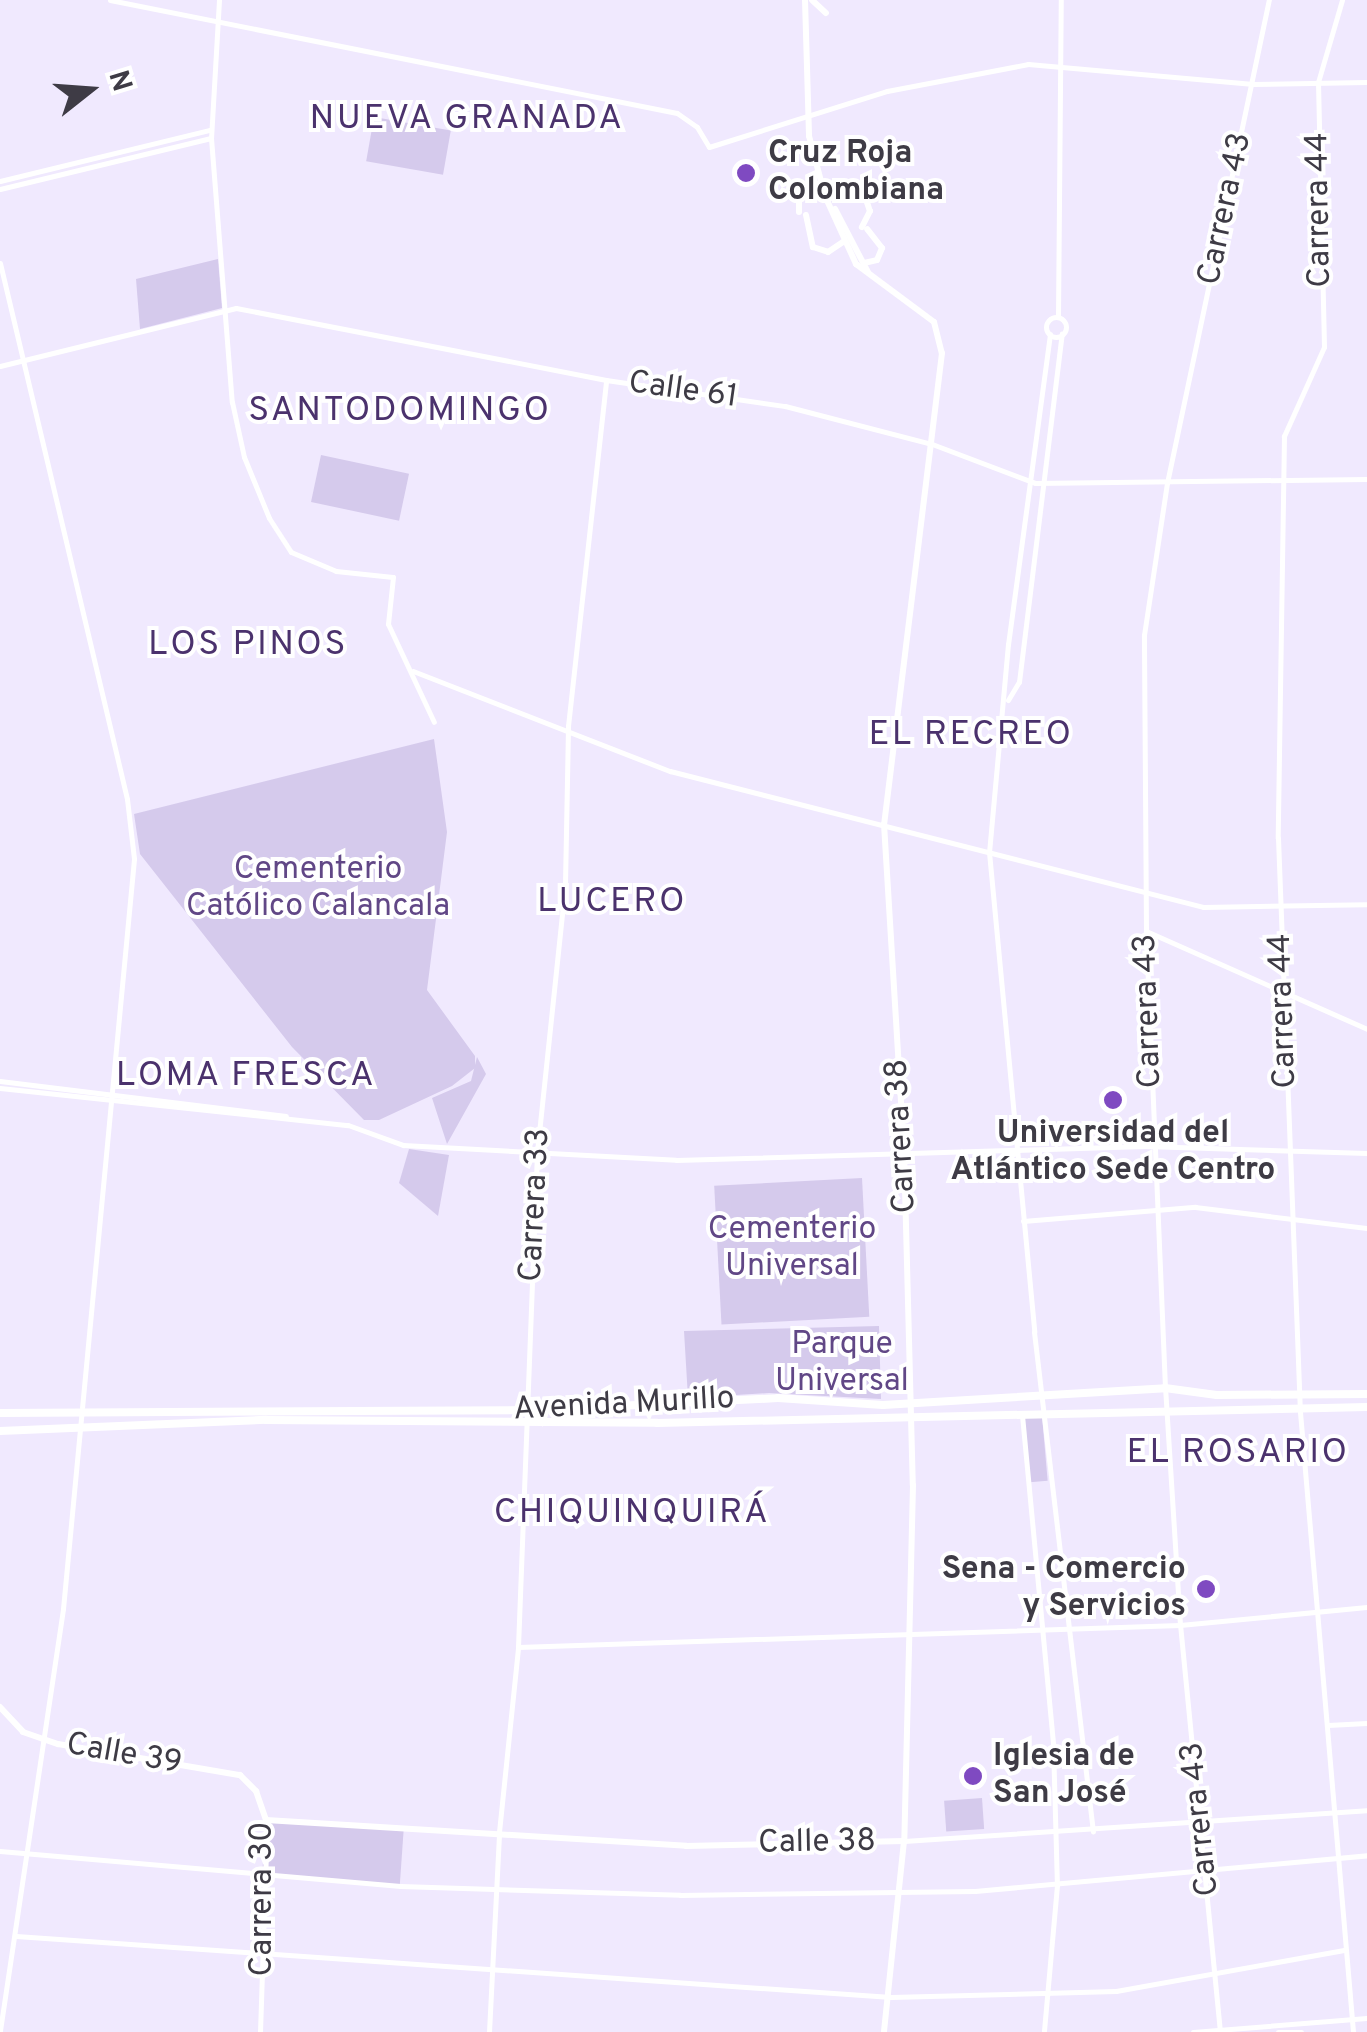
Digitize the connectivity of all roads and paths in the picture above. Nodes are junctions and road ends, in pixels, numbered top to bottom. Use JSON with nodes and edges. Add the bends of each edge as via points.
{"nodes":[{"id":1,"x":110,"y":0,"type":"edge"},
{"id":2,"x":218,"y":0,"type":"edge"},
{"id":3,"x":809,"y":0,"type":"edge"},
{"id":4,"x":1061,"y":0,"type":"edge"},
{"id":5,"x":1269,"y":0,"type":"edge"},
{"id":6,"x":1342,"y":0,"type":"edge"},
{"id":7,"x":826,"y":13,"type":"dead end"},
{"id":8,"x":217,"y":20,"type":"junction"},
{"id":9,"x":1062,"y":64,"type":"junction"},
{"id":10,"x":1318,"y":82,"type":"junction"},
{"id":11,"x":1367,"y":82,"type":"edge"},
{"id":12,"x":1252,"y":84,"type":"junction"},
{"id":13,"x":808,"y":117,"type":"junction"},
{"id":14,"x":210,"y":130,"type":"junction"},
{"id":15,"x":211,"y":138,"type":"junction"},
{"id":16,"x":35,"y":176,"type":"junction"},
{"id":17,"x":0,"y":181,"type":"edge"},
{"id":18,"x":0,"y":188,"type":"edge"},
{"id":19,"x":826,"y":192,"type":"junction"},
{"id":20,"x":844,"y":238,"type":"junction"},
{"id":21,"x":0,"y":262,"type":"edge"},
{"id":22,"x":862,"y":263,"type":"junction"},
{"id":23,"x":871,"y":276,"type":"junction"},
{"id":24,"x":225,"y":310,"type":"junction"},
{"id":25,"x":1058,"y":317,"type":"junction"},
{"id":26,"x":1050,"y":334,"type":"junction"},
{"id":27,"x":1062,"y":334,"type":"junction"},
{"id":28,"x":22,"y":361,"type":"junction"},
{"id":29,"x":0,"y":366,"type":"edge"},
{"id":30,"x":606,"y":380,"type":"junction"},
{"id":31,"x":932,"y":444,"type":"junction"},
{"id":32,"x":1367,"y":479,"type":"edge"},
{"id":33,"x":1283,"y":481,"type":"junction"},
{"id":34,"x":1027,"y":482,"type":"junction"},
{"id":35,"x":1167,"y":482,"type":"junction"},
{"id":36,"x":1044,"y":484,"type":"junction"},
{"id":37,"x":414,"y":671,"type":"junction"},
{"id":38,"x":440,"y":682,"type":"junction"},
{"id":39,"x":424,"y":694,"type":"junction"},
{"id":40,"x":1007,"y":700,"type":"junction"},
{"id":41,"x":434,"y":722,"type":"dead end"},
{"id":42,"x":568,"y":729,"type":"junction"},
{"id":43,"x":884,"y":824,"type":"junction"},
{"id":44,"x":989,"y":852,"type":"junction"},
{"id":45,"x":1146,"y":892,"type":"junction"},
{"id":46,"x":1367,"y":904,"type":"edge"},
{"id":47,"x":1281,"y":906,"type":"junction"},
{"id":48,"x":1146,"y":930,"type":"junction"},
{"id":49,"x":1282,"y":992,"type":"junction"},
{"id":50,"x":1367,"y":1029,"type":"edge"},
{"id":51,"x":0,"y":1084,"type":"edge"},
{"id":52,"x":113,"y":1097,"type":"junction"},
{"id":53,"x":1155,"y":1146,"type":"junction"},
{"id":54,"x":1016,"y":1148,"type":"junction"},
{"id":55,"x":904,"y":1149,"type":"junction"},
{"id":56,"x":537,"y":1152,"type":"junction"},
{"id":57,"x":1367,"y":1153,"type":"edge"},
{"id":58,"x":1287,"y":1154,"type":"junction"},
{"id":59,"x":1158,"y":1208,"type":"junction"},
{"id":60,"x":1290,"y":1216,"type":"junction"},
{"id":61,"x":1023,"y":1221,"type":"junction"},
{"id":62,"x":1367,"y":1228,"type":"edge"},
{"id":63,"x":1165,"y":1388,"type":"junction"},
{"id":64,"x":1044,"y":1392,"type":"junction"},
{"id":65,"x":1367,"y":1394,"type":"edge"},
{"id":66,"x":1300,"y":1396,"type":"junction"},
{"id":67,"x":912,"y":1404,"type":"junction"},
{"id":68,"x":1166,"y":1407,"type":"junction"},
{"id":69,"x":1367,"y":1407,"type":"edge"},
{"id":70,"x":1300,"y":1408,"type":"junction"},
{"id":71,"x":527,"y":1410,"type":"junction"},
{"id":72,"x":1046,"y":1410,"type":"junction"},
{"id":73,"x":1022,"y":1412,"type":"junction"},
{"id":74,"x":0,"y":1413,"type":"edge"},
{"id":75,"x":83,"y":1413,"type":"junction"},
{"id":76,"x":912,"y":1414,"type":"junction"},
{"id":77,"x":527,"y":1421,"type":"junction"},
{"id":78,"x":81,"y":1430,"type":"junction"},
{"id":79,"x":0,"y":1431,"type":"edge"},
{"id":80,"x":1367,"y":1606,"type":"edge"},
{"id":81,"x":1317,"y":1612,"type":"junction"},
{"id":82,"x":1180,"y":1625,"type":"junction"},
{"id":83,"x":1069,"y":1627,"type":"junction"},
{"id":84,"x":1042,"y":1629,"type":"junction"},
{"id":85,"x":910,"y":1635,"type":"junction"},
{"id":86,"x":518,"y":1647,"type":"junction"},
{"id":87,"x":0,"y":1707,"type":"edge"},
{"id":88,"x":1367,"y":1722,"type":"edge"},
{"id":89,"x":1328,"y":1725,"type":"junction"},
{"id":90,"x":48,"y":1740,"type":"junction"},
{"id":91,"x":240,"y":1774,"type":"joint"},
{"id":92,"x":1367,"y":1810,"type":"edge"},
{"id":93,"x":1336,"y":1813,"type":"junction"},
{"id":94,"x":266,"y":1820,"type":"junction"},
{"id":95,"x":1201,"y":1825,"type":"junction"},
{"id":96,"x":1093,"y":1832,"type":"junction"},
{"id":97,"x":1056,"y":1834,"type":"junction"},
{"id":98,"x":499,"y":1837,"type":"junction"},
{"id":99,"x":904,"y":1840,"type":"junction"},
{"id":100,"x":0,"y":1851,"type":"edge"},
{"id":101,"x":27,"y":1854,"type":"junction"},
{"id":102,"x":1367,"y":1855,"type":"edge"},
{"id":103,"x":1338,"y":1859,"type":"junction"},
{"id":104,"x":1206,"y":1873,"type":"junction"},
{"id":105,"x":266,"y":1876,"type":"junction"},
{"id":106,"x":1057,"y":1885,"type":"junction"},
{"id":107,"x":496,"y":1891,"type":"junction"},
{"id":108,"x":898,"y":1893,"type":"junction"},
{"id":109,"x":16,"y":1936,"type":"junction"},
{"id":110,"x":1344,"y":1950,"type":"junction"},
{"id":111,"x":264,"y":1953,"type":"junction"},
{"id":112,"x":492,"y":1972,"type":"junction"},
{"id":113,"x":1215,"y":1973,"type":"junction"},
{"id":114,"x":887,"y":1997,"type":"junction"},
{"id":115,"x":1047,"y":1998,"type":"junction"},
{"id":116,"x":1351,"y":2017,"type":"junction"},
{"id":117,"x":1367,"y":2018,"type":"edge"},
{"id":118,"x":1220,"y":2030,"type":"edge"},
{"id":119,"x":0,"y":2031,"type":"edge"},
{"id":120,"x":260,"y":2032,"type":"edge"},
{"id":121,"x":490,"y":2032,"type":"edge"},
{"id":122,"x":884,"y":2032,"type":"edge"},
{"id":123,"x":1044,"y":2032,"type":"edge"},
{"id":124,"x":1194,"y":2032,"type":"edge"},
{"id":125,"x":1278,"y":2032,"type":"edge"},
{"id":126,"x":1301,"y":2032,"type":"edge"},
{"id":127,"x":1353,"y":2032,"type":"edge"}],
"edges":[{"from":1,"to":8,"type":"street"},
{"from":2,"to":8,"type":"street"},
{"from":3,"to":7,"type":"main road"},
{"from":3,"to":13,"type":"main road","name":"Carrera 38"},
{"from":4,"to":9,"type":"street"},
{"from":5,"to":12,"type":"street","name":"Carrera 43"},
{"from":6,"to":10,"type":"street","name":"Carrera 44"},
{"from":8,"to":13,"type":"street","via":[[677,112],[698,127],[708,148]]},
{"from":8,"to":14,"type":"street"},
{"from":9,"to":12,"type":"street"},
{"from":9,"to":13,"type":"street","via":[[949,76]]},
{"from":9,"to":25,"type":"street"},
{"from":10,"to":11,"type":"street"},
{"from":10,"to":12,"type":"street"},
{"from":10,"to":33,"type":"street","name":"Carrera 44","via":[[1324,346],[1284,436]]},
{"from":12,"to":35,"type":"street","name":"Carrera 43"},
{"from":13,"to":19,"type":"main road","name":"Carrera 38"},
{"from":14,"to":15,"type":"street"},
{"from":14,"to":16,"type":"street"},
{"from":15,"to":16,"type":"street"},
{"from":15,"to":24,"type":"street"},
{"from":16,"to":17,"type":"street"},
{"from":16,"to":18,"type":"street"},
{"from":19,"to":20,"type":"main road","name":"Carrera 38"},
{"from":19,"to":20,"type":"main road","via":[[799,188],[807,240],[818,250],[833,250]]},
{"from":19,"to":22,"type":"main road","via":[[849,183],[864,193],[870,211],[864,228],[885,237],[880,256]]},
{"from":20,"to":22,"type":"main road","name":"Carrera 38"},
{"from":20,"to":23,"type":"main road","name":"Carrera 38"},
{"from":21,"to":28,"type":"street"},
{"from":22,"to":23,"type":"main road","name":"Carrera 38"},
{"from":23,"to":31,"type":"main road","name":"Carrera 38","via":[[938,329],[942,352]]},
{"from":24,"to":28,"type":"street","name":"Calle 61"},
{"from":24,"to":30,"type":"street","name":"Calle 61"},
{"from":24,"to":37,"type":"street","via":[[238,435],[286,548],[336,571],[393,577],[388,624]]},
{"from":25,"to":26,"type":"street","via":[[1047,322]]},
{"from":25,"to":27,"type":"street","via":[[1066,324]]},
{"from":26,"to":27,"type":"street"},
{"from":26,"to":34,"type":"street"},
{"from":27,"to":36,"type":"street"},
{"from":28,"to":29,"type":"street","name":"Calle 61"},
{"from":28,"to":52,"type":"street","via":[[127,799],[134,858]]},
{"from":30,"to":31,"type":"street","name":"Calle 61","via":[[785,406]]},
{"from":30,"to":42,"type":"street","name":"Carrera 33"},
{"from":31,"to":34,"type":"street","name":"Calle 61"},
{"from":31,"to":43,"type":"main road","name":"Carrera 38"},
{"from":32,"to":33,"type":"street","name":"Calle 61"},
{"from":33,"to":35,"type":"street","name":"Calle 61"},
{"from":33,"to":47,"type":"street","name":"Carrera 44"},
{"from":34,"to":36,"type":"street","name":"Calle 61"},
{"from":34,"to":40,"type":"street"},
{"from":35,"to":36,"type":"street","name":"Calle 61"},
{"from":35,"to":45,"type":"street","name":"Carrera 43","via":[[1144,634]]},
{"from":36,"to":40,"type":"street","via":[[1014,693]]},
{"from":37,"to":38,"type":"street"},
{"from":37,"to":39,"type":"street"},
{"from":38,"to":39,"type":"street"},
{"from":38,"to":42,"type":"street"},
{"from":39,"to":41,"type":"street"},
{"from":40,"to":44,"type":"street"},
{"from":42,"to":43,"type":"street","via":[[670,771]]},
{"from":42,"to":56,"type":"street","name":"Carrera 33","via":[[564,884]]},
{"from":43,"to":44,"type":"street"},
{"from":43,"to":55,"type":"main road","name":"Carrera 38"},
{"from":44,"to":45,"type":"street"},
{"from":44,"to":54,"type":"street"},
{"from":45,"to":47,"type":"street","via":[[1203,907]]},
{"from":45,"to":48,"type":"street","name":"Carrera 43"},
{"from":46,"to":47,"type":"street"},
{"from":47,"to":49,"type":"street","name":"Carrera 44"},
{"from":48,"to":49,"type":"street"},
{"from":48,"to":53,"type":"street","name":"Carrera 43"},
{"from":49,"to":50,"type":"street"},
{"from":49,"to":58,"type":"street","name":"Carrera 44"},
{"from":51,"to":52,"type":"street"},
{"from":52,"to":56,"type":"street","via":[[348,1125],[403,1145]]},
{"from":52,"to":75,"type":"street"},
{"from":53,"to":54,"type":"street"},
{"from":53,"to":58,"type":"street"},
{"from":53,"to":59,"type":"street","name":"Carrera 43"},
{"from":54,"to":55,"type":"street"},
{"from":54,"to":61,"type":"street"},
{"from":55,"to":56,"type":"street","via":[[676,1160]]},
{"from":55,"to":67,"type":"main road","name":"Carrera 38"},
{"from":56,"to":71,"type":"street","name":"Carrera 33"},
{"from":57,"to":58,"type":"street"},
{"from":58,"to":60,"type":"street","name":"Carrera 44"},
{"from":59,"to":60,"type":"street"},
{"from":59,"to":61,"type":"street"},
{"from":59,"to":63,"type":"street","name":"Carrera 43"},
{"from":60,"to":62,"type":"street"},
{"from":60,"to":66,"type":"street","name":"Carrera 44"},
{"from":61,"to":64,"type":"street"},
{"from":63,"to":64,"type":"main road","name":"Avenida Murillo"},
{"from":63,"to":66,"type":"main road","name":"Avenida Murillo"},
{"from":63,"to":68,"type":"street","name":"Carrera 43"},
{"from":64,"to":67,"type":"main road","name":"Avenida Murillo"},
{"from":64,"to":72,"type":"street"},
{"from":65,"to":66,"type":"main road","name":"Avenida Murillo"},
{"from":66,"to":70,"type":"street","name":"Carrera 44"},
{"from":67,"to":71,"type":"main road","name":"Avenida Murillo","via":[[778,1398]]},
{"from":67,"to":76,"type":"main road","name":"Carrera 38"},
{"from":68,"to":70,"type":"main road","name":"Avenida Murillo"},
{"from":68,"to":72,"type":"main road","name":"Avenida Murillo"},
{"from":68,"to":82,"type":"street","name":"Carrera 43"},
{"from":69,"to":70,"type":"main road","name":"Avenida Murillo"},
{"from":70,"to":81,"type":"street","name":"Carrera 44"},
{"from":71,"to":75,"type":"main road","name":"Avenida Murillo"},
{"from":71,"to":77,"type":"street","name":"Carrera 33"},
{"from":72,"to":73,"type":"main road","name":"Avenida Murillo"},
{"from":72,"to":83,"type":"street"},
{"from":73,"to":76,"type":"main road","name":"Avenida Murillo"},
{"from":73,"to":84,"type":"street"},
{"from":74,"to":75,"type":"main road","name":"Avenida Murillo"},
{"from":75,"to":78,"type":"street"},
{"from":76,"to":77,"type":"main road","name":"Avenida Murillo"},
{"from":76,"to":85,"type":"main road","name":"Carrera 38"},
{"from":77,"to":78,"type":"main road","name":"Avenida Murillo","via":[[196,1422]]},
{"from":77,"to":86,"type":"street","name":"Carrera 33"},
{"from":78,"to":79,"type":"main road","name":"Avenida Murillo"},
{"from":78,"to":90,"type":"street"},
{"from":80,"to":81,"type":"street"},
{"from":81,"to":82,"type":"street"},
{"from":81,"to":89,"type":"street","name":"Carrera 44"},
{"from":82,"to":83,"type":"street"},
{"from":82,"to":95,"type":"street","name":"Carrera 43"},
{"from":83,"to":84,"type":"street"},
{"from":83,"to":96,"type":"street"},
{"from":84,"to":85,"type":"street"},
{"from":84,"to":97,"type":"street"},
{"from":85,"to":86,"type":"street"},
{"from":85,"to":99,"type":"main road","name":"Carrera 38"},
{"from":86,"to":98,"type":"street","name":"Carrera 33"},
{"from":87,"to":90,"type":"main road","name":"Calle 39","via":[[12,1723]]},
{"from":88,"to":89,"type":"street"},
{"from":89,"to":93,"type":"street","name":"Carrera 44"},
{"from":90,"to":91,"type":"main road","name":"Calle 39","via":[[118,1758]]},
{"from":90,"to":101,"type":"street"},
{"from":91,"to":94,"type":"main road","name":"Carrera 30","via":[[256,1791]]},
{"from":92,"to":93,"type":"street","name":"Calle 38"},
{"from":93,"to":95,"type":"street","name":"Calle 38"},
{"from":93,"to":103,"type":"street","name":"Carrera 44"},
{"from":94,"to":98,"type":"main road","name":"Calle 38"},
{"from":94,"to":105,"type":"street","name":"Carrera 30"},
{"from":95,"to":96,"type":"street","name":"Calle 38"},
{"from":95,"to":104,"type":"street","name":"Carrera 43"},
{"from":96,"to":97,"type":"street","name":"Calle 38"},
{"from":97,"to":99,"type":"street","name":"Calle 38"},
{"from":97,"to":106,"type":"street"},
{"from":98,"to":99,"type":"main road","name":"Calle 38","via":[[686,1846]]},
{"from":98,"to":107,"type":"street","name":"Carrera 33"},
{"from":99,"to":108,"type":"main road","name":"Carrera 38"},
{"from":100,"to":101,"type":"street"},
{"from":101,"to":105,"type":"street"},
{"from":101,"to":109,"type":"street"},
{"from":102,"to":103,"type":"street"},
{"from":103,"to":104,"type":"street"},
{"from":103,"to":110,"type":"street","name":"Carrera 44"},
{"from":104,"to":106,"type":"street"},
{"from":104,"to":113,"type":"street","name":"Carrera 43"},
{"from":105,"to":107,"type":"street"},
{"from":105,"to":111,"type":"street","name":"Carrera 30"},
{"from":106,"to":108,"type":"street"},
{"from":106,"to":115,"type":"street"},
{"from":107,"to":108,"type":"street"},
{"from":107,"to":112,"type":"street","name":"Carrera 33"},
{"from":108,"to":114,"type":"main road","name":"Carrera 38"},
{"from":109,"to":111,"type":"street"},
{"from":109,"to":119,"type":"street"},
{"from":110,"to":113,"type":"street"},
{"from":110,"to":116,"type":"street","name":"Carrera 44"},
{"from":111,"to":112,"type":"street"},
{"from":111,"to":120,"type":"street","name":"Carrera 30"},
{"from":112,"to":114,"type":"street"},
{"from":112,"to":121,"type":"street","name":"Carrera 33"},
{"from":113,"to":115,"type":"street"},
{"from":113,"to":118,"type":"street","name":"Carrera 43"},
{"from":114,"to":115,"type":"street"},
{"from":114,"to":122,"type":"main road","name":"Carrera 38"},
{"from":115,"to":123,"type":"street"},
{"from":116,"to":117,"type":"street"},
{"from":116,"to":118,"type":"street"},
{"from":116,"to":127,"type":"street","name":"Carrera 44"},
{"from":118,"to":124,"type":"street"},
{"from":125,"to":126,"type":"street"}]}
